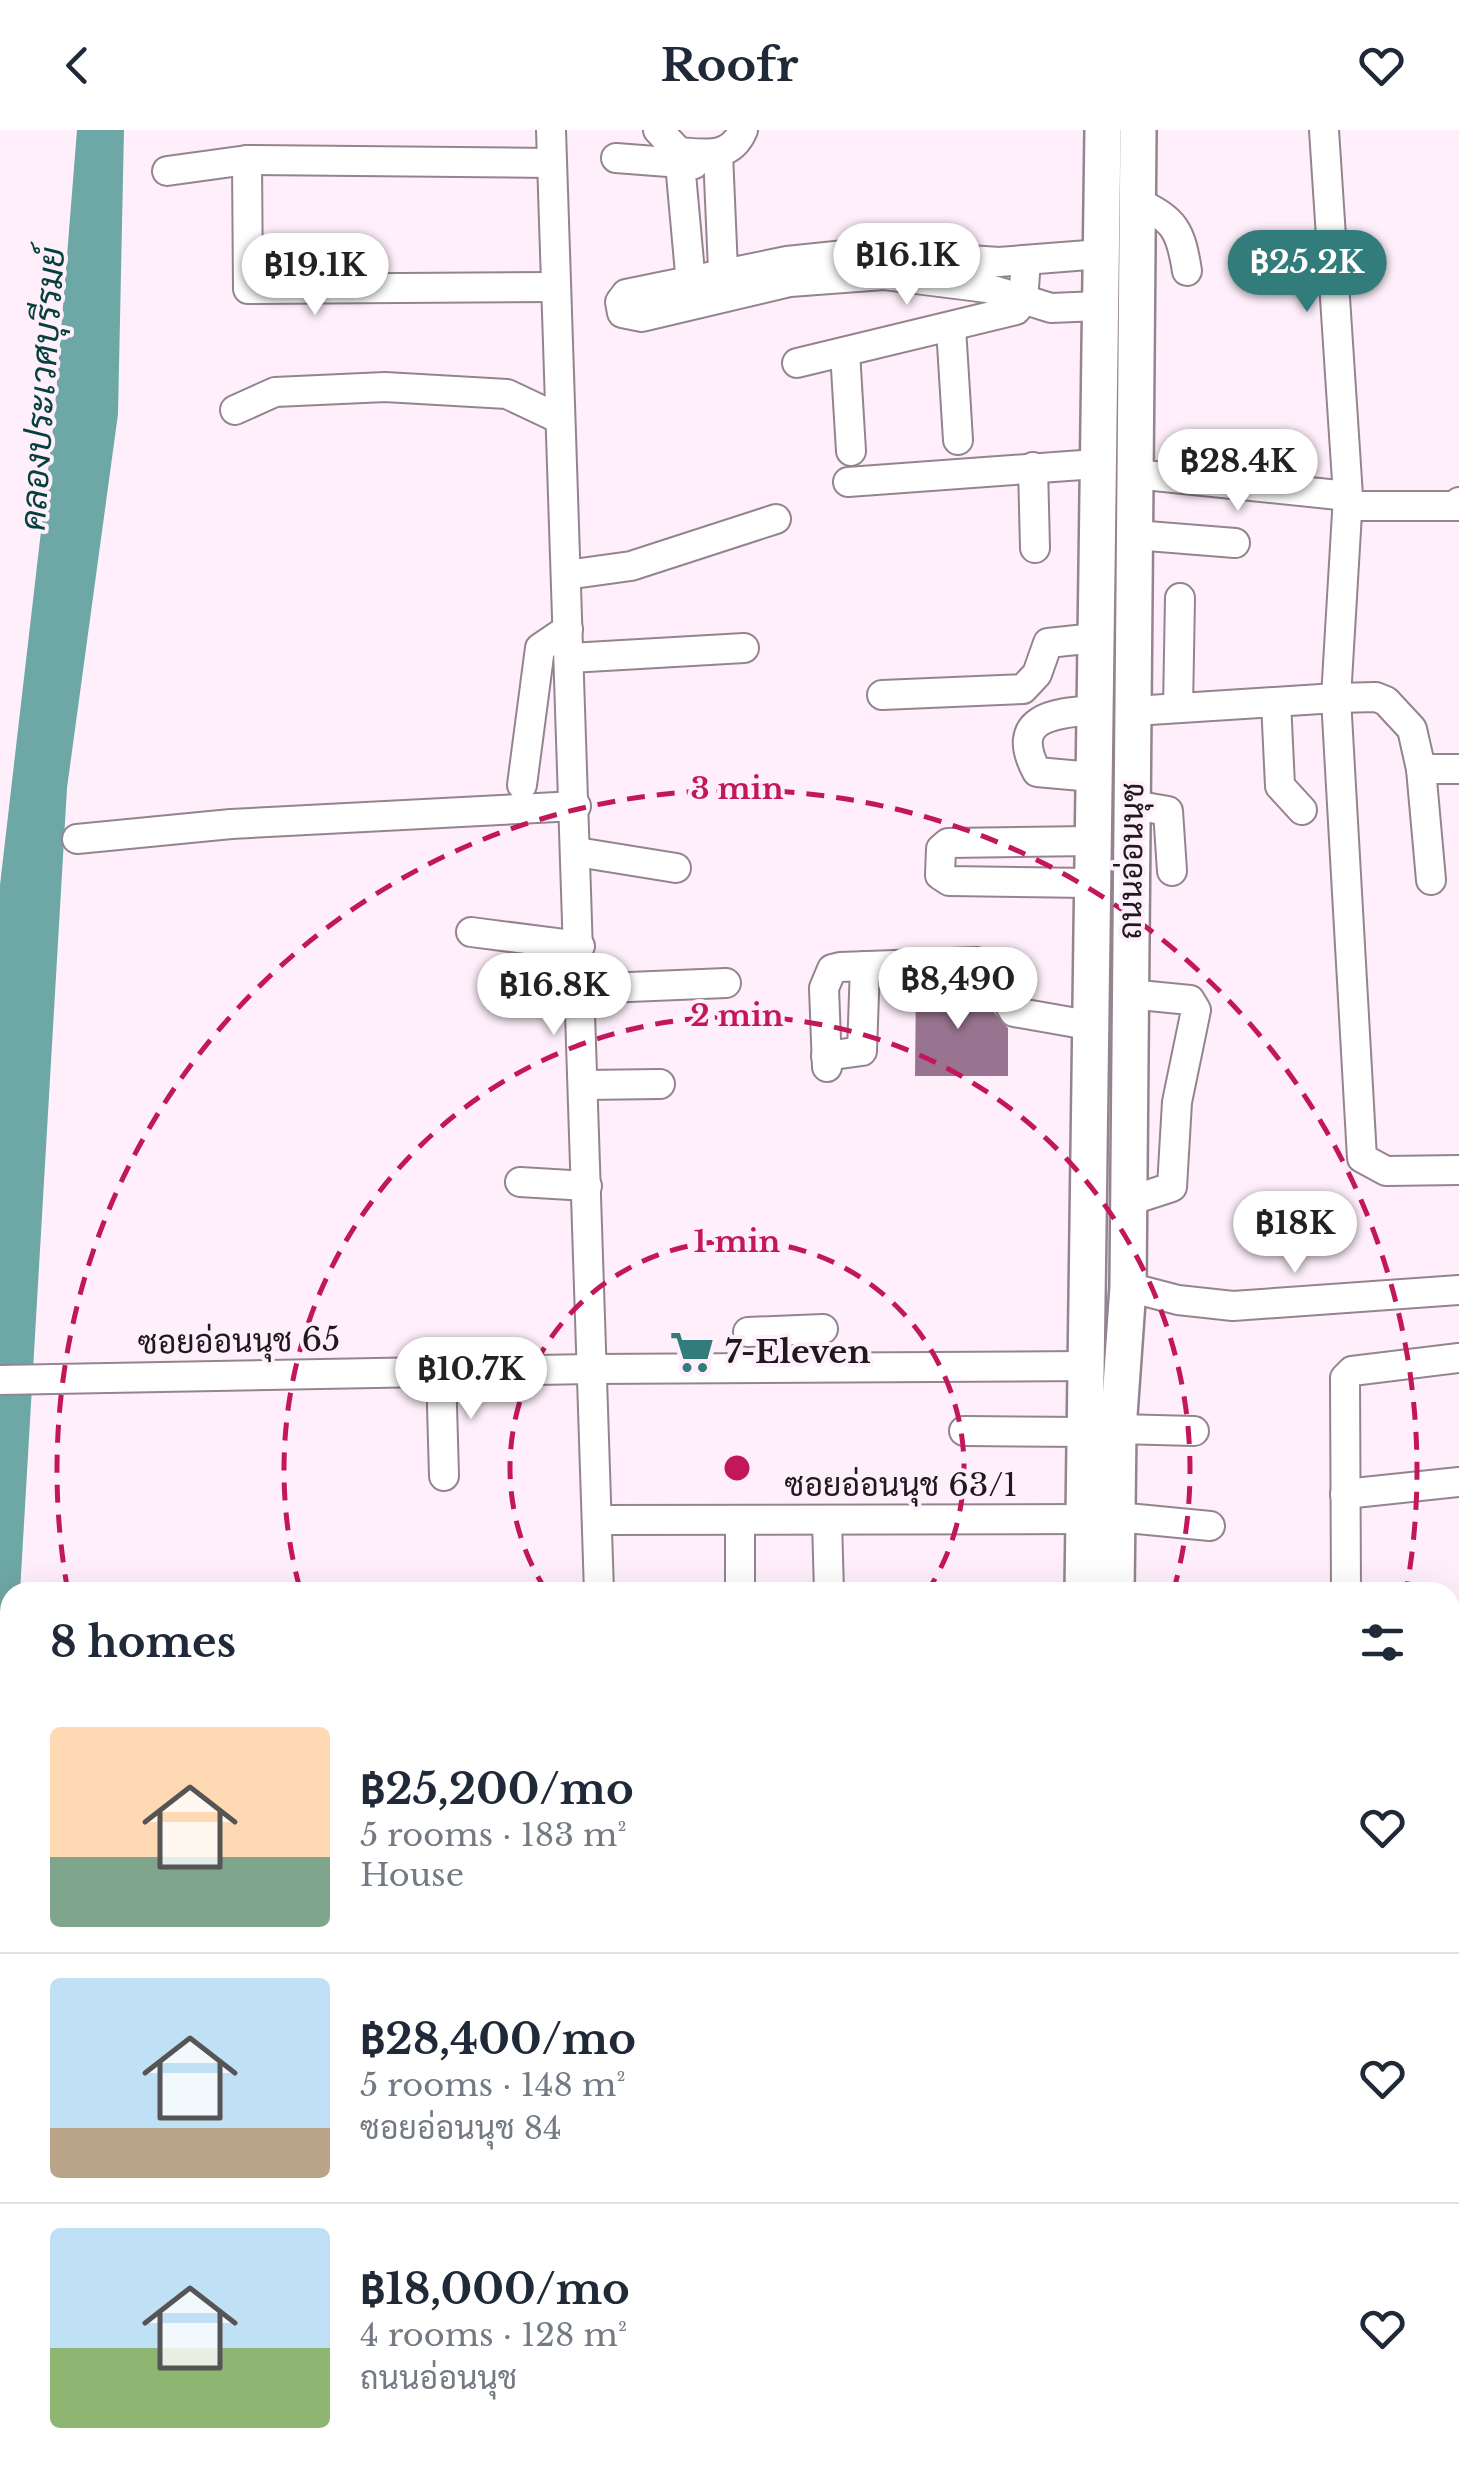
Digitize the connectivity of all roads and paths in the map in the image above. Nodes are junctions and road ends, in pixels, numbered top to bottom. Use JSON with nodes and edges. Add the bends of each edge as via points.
{"nodes":[{"id":1,"x":551,"y":130,"type":"edge"},
{"id":2,"x":658,"y":130,"type":"edge"},
{"id":3,"x":744,"y":130,"type":"edge"},
{"id":4,"x":1103,"y":130,"type":"edge"},
{"id":5,"x":1138,"y":130,"type":"edge"},
{"id":6,"x":1324,"y":130,"type":"edge"},
{"id":7,"x":680,"y":157,"type":"junction"},
{"id":8,"x":616,"y":158,"type":"dead end"},
{"id":9,"x":247,"y":160,"type":"junction"},
{"id":10,"x":718,"y":160,"type":"junction"},
{"id":11,"x":552,"y":164,"type":"junction"},
{"id":12,"x":167,"y":171,"type":"dead end"},
{"id":13,"x":1136,"y":202,"type":"junction"},
{"id":14,"x":1101,"y":254,"type":"junction"},
{"id":15,"x":1026,"y":260,"type":"junction"},
{"id":16,"x":884,"y":264,"type":"junction"},
{"id":17,"x":1187,"y":272,"type":"dead end"},
{"id":18,"x":723,"y":285,"type":"junction"},
{"id":19,"x":555,"y":287,"type":"junction"},
{"id":20,"x":1023,"y":302,"type":"junction"},
{"id":21,"x":1099,"y":306,"type":"junction"},
{"id":22,"x":950,"y":328,"type":"junction"},
{"id":23,"x":845,"y":352,"type":"junction"},
{"id":24,"x":797,"y":363,"type":"dead end"},
{"id":25,"x":236,"y":410,"type":"dead end"},
{"id":26,"x":560,"y":419,"type":"junction"},
{"id":27,"x":958,"y":440,"type":"dead end"},
{"id":28,"x":852,"y":451,"type":"dead end"},
{"id":29,"x":1096,"y":464,"type":"junction"},
{"id":30,"x":1034,"y":466,"type":"junction"},
{"id":31,"x":1135,"y":474,"type":"junction"},
{"id":32,"x":848,"y":482,"type":"dead end"},
{"id":33,"x":1347,"y":501,"type":"junction"},
{"id":34,"x":1459,"y":502,"type":"edge"},
{"id":35,"x":776,"y":520,"type":"dead end"},
{"id":36,"x":1135,"y":535,"type":"junction"},
{"id":37,"x":1235,"y":543,"type":"dead end"},
{"id":38,"x":1035,"y":548,"type":"dead end"},
{"id":39,"x":566,"y":576,"type":"junction"},
{"id":40,"x":1180,"y":598,"type":"dead end"},
{"id":41,"x":568,"y":629,"type":"junction"},
{"id":42,"x":1095,"y":638,"type":"junction"},
{"id":43,"x":744,"y":648,"type":"dead end"},
{"id":44,"x":570,"y":658,"type":"junction"},
{"id":45,"x":882,"y":695,"type":"dead end"},
{"id":46,"x":1336,"y":698,"type":"junction"},
{"id":47,"x":1276,"y":702,"type":"junction"},
{"id":48,"x":1178,"y":708,"type":"junction"},
{"id":49,"x":1094,"y":710,"type":"junction"},
{"id":50,"x":1134,"y":711,"type":"junction"},
{"id":51,"x":1459,"y":769,"type":"edge"},
{"id":52,"x":1421,"y":770,"type":"junction"},
{"id":53,"x":1093,"y":777,"type":"junction"},
{"id":54,"x":522,"y":786,"type":"dead end"},
{"id":55,"x":1133,"y":805,"type":"junction"},
{"id":56,"x":576,"y":806,"type":"junction"},
{"id":57,"x":1302,"y":810,"type":"dead end"},
{"id":58,"x":77,"y":838,"type":"dead end"},
{"id":59,"x":1090,"y":842,"type":"junction"},
{"id":60,"x":578,"y":852,"type":"junction"},
{"id":61,"x":676,"y":868,"type":"dead end"},
{"id":62,"x":1172,"y":870,"type":"dead end"},
{"id":63,"x":1430,"y":880,"type":"dead end"},
{"id":64,"x":1090,"y":882,"type":"junction"},
{"id":65,"x":471,"y":932,"type":"dead end"},
{"id":66,"x":1089,"y":939,"type":"junction"},
{"id":67,"x":1130,"y":940,"type":"junction"},
{"id":68,"x":580,"y":946,"type":"junction"},
{"id":69,"x":865,"y":966,"type":"junction"},
{"id":70,"x":726,"y":983,"type":"dead end"},
{"id":71,"x":581,"y":989,"type":"junction"},
{"id":72,"x":1129,"y":994,"type":"junction"},
{"id":73,"x":1088,"y":1025,"type":"junction"},
{"id":74,"x":660,"y":1084,"type":"dead end"},
{"id":75,"x":584,"y":1085,"type":"junction"},
{"id":76,"x":1459,"y":1170,"type":"edge"},
{"id":77,"x":520,"y":1182,"type":"dead end"},
{"id":78,"x":587,"y":1186,"type":"junction"},
{"id":79,"x":1129,"y":1201,"type":"junction"},
{"id":80,"x":1128,"y":1287,"type":"junction"},
{"id":81,"x":1459,"y":1290,"type":"edge"},
{"id":82,"x":823,"y":1329,"type":"dead end"},
{"id":83,"x":789,"y":1330,"type":"junction"},
{"id":84,"x":748,"y":1332,"type":"dead end"},
{"id":85,"x":1459,"y":1358,"type":"edge"},
{"id":86,"x":1087,"y":1366,"type":"junction"},
{"id":87,"x":1123,"y":1366,"type":"junction"},
{"id":88,"x":790,"y":1368,"type":"junction"},
{"id":89,"x":592,"y":1369,"type":"junction"},
{"id":90,"x":441,"y":1371,"type":"junction"},
{"id":91,"x":0,"y":1380,"type":"edge"},
{"id":92,"x":1102,"y":1430,"type":"junction"},
{"id":93,"x":964,"y":1431,"type":"dead end"},
{"id":94,"x":1194,"y":1432,"type":"dead end"},
{"id":95,"x":444,"y":1476,"type":"dead end"},
{"id":96,"x":1459,"y":1482,"type":"edge"},
{"id":97,"x":1345,"y":1494,"type":"junction"},
{"id":98,"x":1101,"y":1518,"type":"junction"},
{"id":99,"x":598,"y":1520,"type":"junction"},
{"id":100,"x":826,"y":1520,"type":"junction"},
{"id":101,"x":740,"y":1521,"type":"junction"},
{"id":102,"x":1210,"y":1526,"type":"dead end"},
{"id":103,"x":600,"y":1582,"type":"edge"},
{"id":104,"x":740,"y":1582,"type":"edge"},
{"id":105,"x":829,"y":1582,"type":"edge"},
{"id":106,"x":1085,"y":1582,"type":"edge"},
{"id":107,"x":1114,"y":1582,"type":"edge"},
{"id":108,"x":1346,"y":1582,"type":"edge"}],
"edges":[{"from":1,"to":11,"type":"street"},
{"from":2,"to":7,"type":"street"},
{"from":3,"to":10,"type":"street"},
{"from":4,"to":14,"type":"main road","name":"ถนนอ่อนนุช"},
{"from":5,"to":13,"type":"main road","name":"ถนนอ่อนนุช"},
{"from":6,"to":33,"type":"street"},
{"from":7,"to":8,"type":"street"},
{"from":7,"to":10,"type":"street"},
{"from":7,"to":18,"type":"street","via":[[692,292]]},
{"from":9,"to":11,"type":"street"},
{"from":9,"to":12,"type":"street"},
{"from":9,"to":19,"type":"street","via":[[248,289]]},
{"from":10,"to":18,"type":"street"},
{"from":11,"to":19,"type":"street"},
{"from":13,"to":17,"type":"street","via":[[1173,221]]},
{"from":13,"to":31,"type":"main road","name":"ถนนอ่อนนุช"},
{"from":14,"to":15,"type":"street"},
{"from":14,"to":21,"type":"main road","name":"ถนนอ่อนนุช"},
{"from":15,"to":16,"type":"street"},
{"from":15,"to":20,"type":"street"},
{"from":16,"to":18,"type":"street","via":[[788,261]]},
{"from":16,"to":20,"type":"street"},
{"from":19,"to":26,"type":"street"},
{"from":20,"to":21,"type":"street"},
{"from":20,"to":22,"type":"street","via":[[1002,316]]},
{"from":21,"to":29,"type":"main road","name":"ถนนอ่อนนุช"},
{"from":22,"to":23,"type":"street"},
{"from":22,"to":27,"type":"street"},
{"from":23,"to":24,"type":"street"},
{"from":23,"to":28,"type":"street"},
{"from":25,"to":26,"type":"street","via":[[275,392],[385,387],[507,394]]},
{"from":26,"to":39,"type":"street"},
{"from":29,"to":30,"type":"street"},
{"from":29,"to":42,"type":"main road","name":"ถนนอ่อนนุช"},
{"from":30,"to":32,"type":"street"},
{"from":30,"to":38,"type":"street"},
{"from":31,"to":33,"type":"street"},
{"from":31,"to":36,"type":"main road","name":"ถนนอ่อนนุช"},
{"from":33,"to":34,"type":"street"},
{"from":33,"to":46,"type":"street"},
{"from":35,"to":39,"type":"street","via":[[631,566]]},
{"from":36,"to":37,"type":"street"},
{"from":36,"to":50,"type":"main road","name":"ถนนอ่อนนุช"},
{"from":39,"to":41,"type":"street"},
{"from":40,"to":48,"type":"street"},
{"from":41,"to":44,"type":"street"},
{"from":41,"to":54,"type":"street","via":[[540,648]]},
{"from":42,"to":45,"type":"street","via":[[1048,643],[1023,689]]},
{"from":42,"to":49,"type":"main road","name":"ถนนอ่อนนุช"},
{"from":43,"to":44,"type":"street"},
{"from":44,"to":56,"type":"street"},
{"from":46,"to":47,"type":"street"},
{"from":46,"to":52,"type":"street","via":[[1376,696],[1397,709],[1412,730]]},
{"from":46,"to":76,"type":"street","via":[[1362,1158],[1386,1171]]},
{"from":47,"to":48,"type":"street"},
{"from":47,"to":57,"type":"street","via":[[1280,786]]},
{"from":48,"to":50,"type":"street"},
{"from":49,"to":53,"type":"main road","name":"ถนนอ่อนนุช"},
{"from":49,"to":53,"type":"street","via":[[1043,718],[1027,744],[1036,772]]},
{"from":50,"to":55,"type":"main road","name":"ถนนอ่อนนุช"},
{"from":51,"to":52,"type":"street"},
{"from":52,"to":63,"type":"street"},
{"from":53,"to":59,"type":"main road","name":"ถนนอ่อนนุช"},
{"from":55,"to":62,"type":"street","via":[[1168,811]]},
{"from":55,"to":67,"type":"main road","name":"ถนนอ่อนนุช"},
{"from":56,"to":58,"type":"street"},
{"from":56,"to":60,"type":"street"},
{"from":59,"to":64,"type":"main road","name":"ถนนอ่อนนุช"},
{"from":59,"to":64,"type":"street","via":[[948,843],[941,849],[940,875],[948,881]]},
{"from":60,"to":61,"type":"street"},
{"from":60,"to":68,"type":"street"},
{"from":64,"to":66,"type":"main road","name":"ถนนอ่อนนุช"},
{"from":65,"to":68,"type":"street"},
{"from":66,"to":67,"type":"main road"},
{"from":66,"to":73,"type":"main road","name":"ถนนอ่อนนุช"},
{"from":67,"to":72,"type":"main road","name":"ถนนอ่อนนุช"},
{"from":68,"to":71,"type":"street"},
{"from":69,"to":69,"type":"street","via":[[862,1051],[826,1062],[826,976],[840,967]]},
{"from":69,"to":73,"type":"street","via":[[976,962],[1014,1012]]},
{"from":70,"to":71,"type":"street"},
{"from":71,"to":75,"type":"street"},
{"from":72,"to":79,"type":"main road","name":"ถนนอ่อนนุช"},
{"from":72,"to":79,"type":"street","via":[[1178,996],[1196,1010],[1177,1102],[1172,1187]]},
{"from":73,"to":86,"type":"main road","name":"ถนนอ่อนนุช"},
{"from":74,"to":75,"type":"street"},
{"from":75,"to":78,"type":"street"},
{"from":77,"to":78,"type":"street"},
{"from":78,"to":89,"type":"street"},
{"from":79,"to":80,"type":"main road","name":"ถนนอ่อนนุช"},
{"from":80,"to":81,"type":"street","via":[[1233,1306]]},
{"from":80,"to":87,"type":"main road","name":"ถนนอ่อนนุช"},
{"from":82,"to":83,"type":"street"},
{"from":83,"to":84,"type":"street"},
{"from":83,"to":88,"type":"street"},
{"from":85,"to":97,"type":"street","via":[[1346,1378]]},
{"from":86,"to":87,"type":"main road"},
{"from":86,"to":88,"type":"street","name":"ซอยอ่อนนุช 65"},
{"from":86,"to":92,"type":"main road","name":"ถนนอ่อนนุช"},
{"from":87,"to":92,"type":"main road","name":"ถนนอ่อนนุช"},
{"from":88,"to":89,"type":"street","name":"ซอยอ่อนนุช 65"},
{"from":89,"to":90,"type":"street","name":"ซอยอ่อนนุช 65"},
{"from":89,"to":99,"type":"street"},
{"from":90,"to":91,"type":"street","name":"ซอยอ่อนนุช 65"},
{"from":90,"to":95,"type":"street"},
{"from":92,"to":93,"type":"street"},
{"from":92,"to":94,"type":"street"},
{"from":92,"to":98,"type":"main road","name":"ถนนอ่อนนุช"},
{"from":96,"to":97,"type":"street"},
{"from":97,"to":108,"type":"street"},
{"from":98,"to":100,"type":"street","name":"ซอยอ่อนนุช 63/1"},
{"from":98,"to":102,"type":"street","name":"ซอยอ่อนนุช 63/1"},
{"from":98,"to":106,"type":"main road","name":"ถนนอ่อนนุช"},
{"from":98,"to":107,"type":"main road","name":"ถนนอ่อนนุช"},
{"from":99,"to":101,"type":"street","name":"ซอยอ่อนนุช 63/1"},
{"from":99,"to":103,"type":"street"},
{"from":100,"to":101,"type":"street","name":"ซอยอ่อนนุช 63/1"},
{"from":100,"to":105,"type":"street"},
{"from":101,"to":104,"type":"street"}]}
